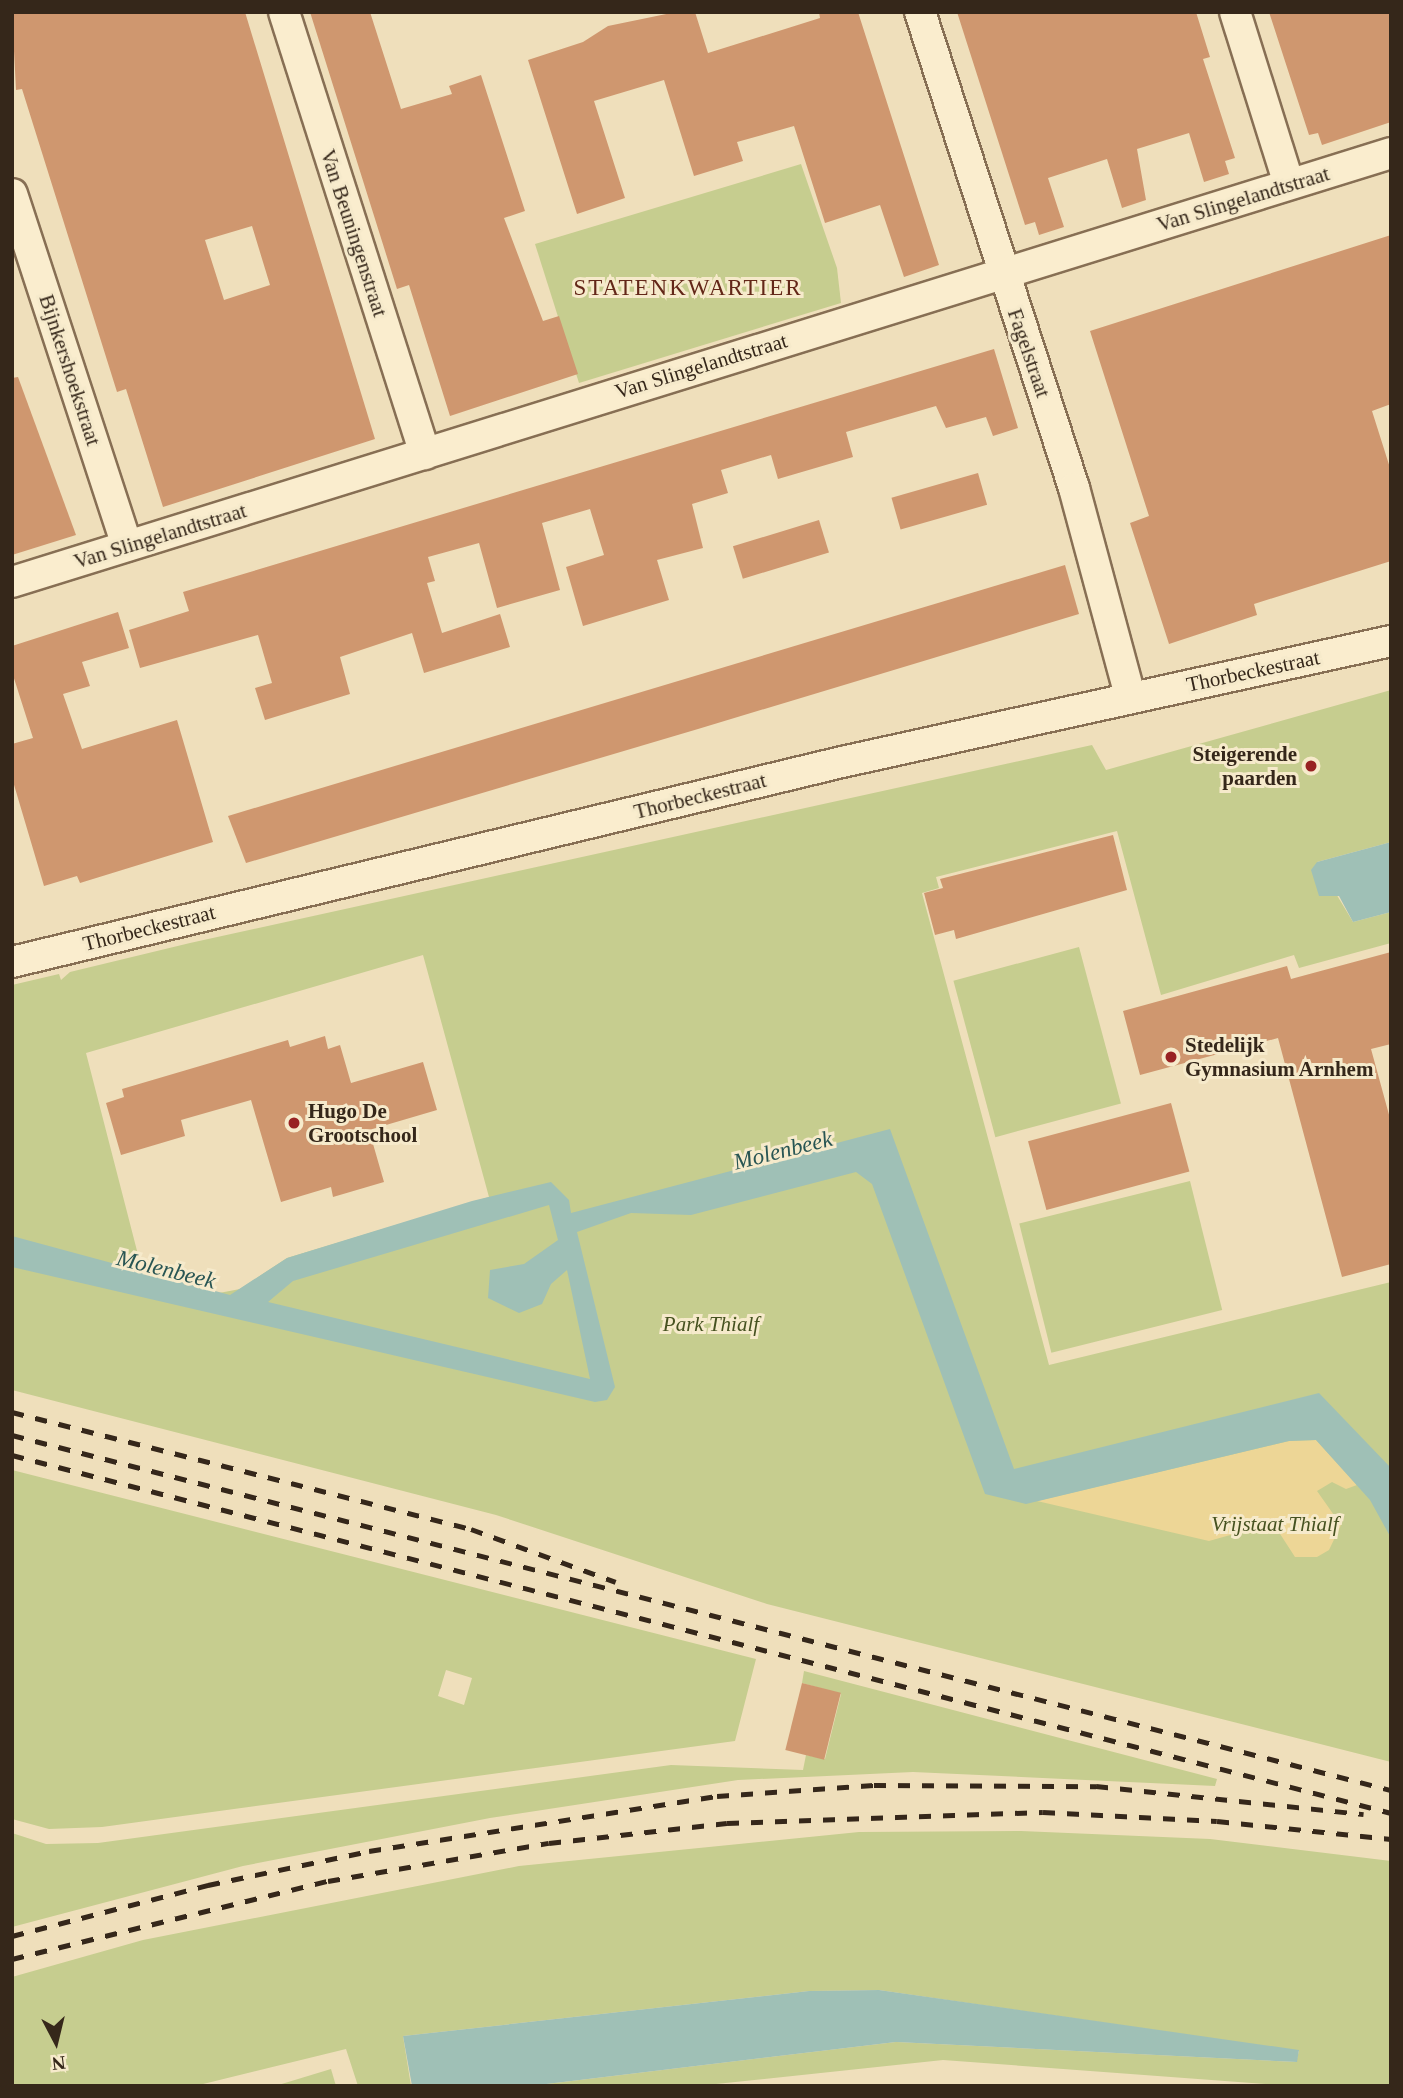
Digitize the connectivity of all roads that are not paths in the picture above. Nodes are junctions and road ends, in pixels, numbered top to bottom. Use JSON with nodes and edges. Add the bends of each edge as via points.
{"nodes":[{"id":1,"x":284,"y":12,"type":"edge"},
{"id":2,"x":920,"y":12,"type":"edge"},
{"id":3,"x":1235,"y":12,"type":"edge"},
{"id":4,"x":1391,"y":153,"type":"edge"},
{"id":5,"x":1289,"y":184,"type":"junction"},
{"id":6,"x":12,"y":194,"type":"edge"},
{"id":7,"x":1000,"y":274,"type":"junction"},
{"id":8,"x":425,"y":454,"type":"junction"},
{"id":9,"x":127,"y":546,"type":"junction"},
{"id":10,"x":12,"y":582,"type":"edge"},
{"id":11,"x":1391,"y":641,"type":"edge"},
{"id":12,"x":1130,"y":696,"type":"junction"},
{"id":13,"x":12,"y":962,"type":"edge"}],
"edges":[{"from":1,"to":8,"type":"street","name":"Van Beuningenstraat"},
{"from":2,"to":7,"type":"street","name":"Fagelstraat"},
{"from":3,"to":5,"type":"street"},
{"from":4,"to":5,"type":"street","name":"Van Slingelandtstraat"},
{"from":5,"to":7,"type":"street","name":"Van Slingelandtstraat"},
{"from":6,"to":9,"type":"street","name":"Bijnkershoekstraat"},
{"from":7,"to":8,"type":"street","name":"Van Slingelandtstraat"},
{"from":7,"to":12,"type":"street","name":"Fagelstraat","via":[[1074,488]]},
{"from":8,"to":9,"type":"street","name":"Van Slingelandtstraat"},
{"from":9,"to":10,"type":"street","name":"Van Slingelandtstraat"},
{"from":11,"to":12,"type":"street","name":"Thorbeckestraat"},
{"from":12,"to":13,"type":"street","name":"Thorbeckestraat"}]}
